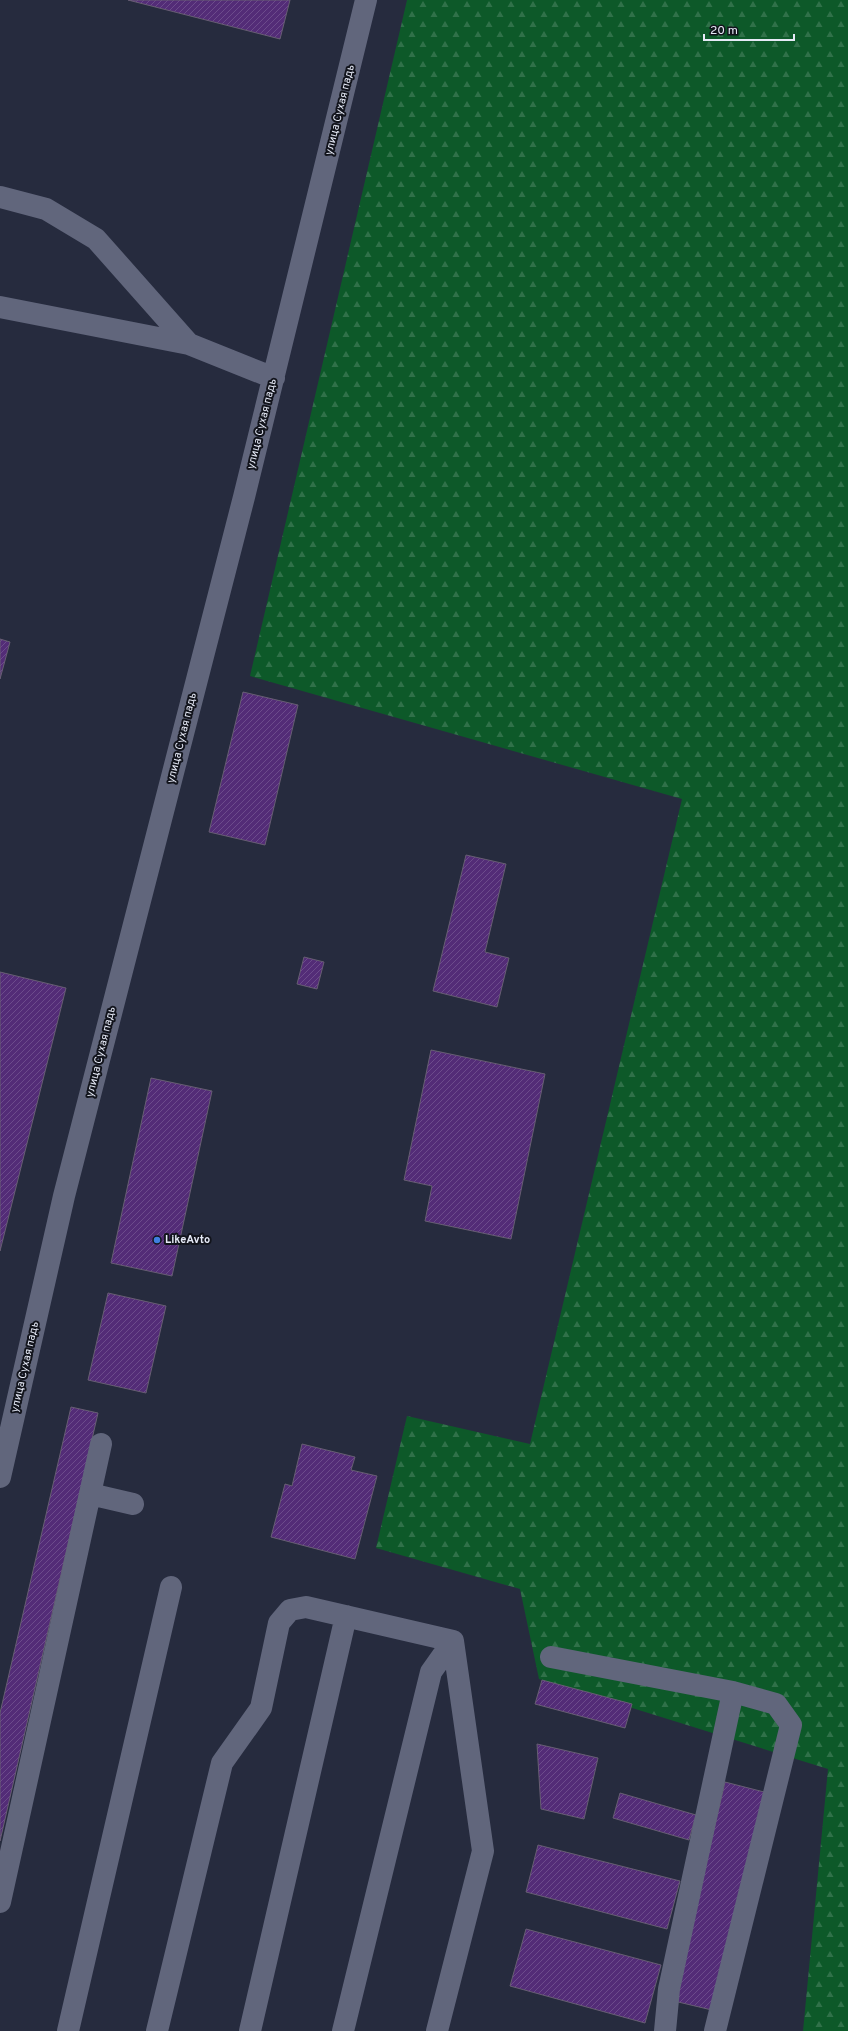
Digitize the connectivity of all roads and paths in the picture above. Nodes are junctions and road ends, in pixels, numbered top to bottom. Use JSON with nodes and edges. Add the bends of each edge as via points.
{"nodes":[{"id":1,"x":366,"y":0,"type":"edge"},
{"id":2,"x":0,"y":197,"type":"edge"},
{"id":3,"x":0,"y":307,"type":"edge"},
{"id":4,"x":190,"y":344,"type":"junction"},
{"id":5,"x":274,"y":378,"type":"junction"},
{"id":6,"x":101,"y":1444,"type":"dead end"},
{"id":7,"x":0,"y":1477,"type":"edge"},
{"id":8,"x":90,"y":1494,"type":"junction"},
{"id":9,"x":133,"y":1504,"type":"dead end"},
{"id":10,"x":171,"y":1587,"type":"dead end"},
{"id":11,"x":346,"y":1616,"type":"junction"},
{"id":12,"x":453,"y":1641,"type":"junction"},
{"id":13,"x":551,"y":1657,"type":"dead end"},
{"id":14,"x":733,"y":1692,"type":"junction"},
{"id":15,"x":0,"y":1902,"type":"edge"},
{"id":16,"x":68,"y":2031,"type":"edge"},
{"id":17,"x":157,"y":2031,"type":"edge"},
{"id":18,"x":250,"y":2031,"type":"edge"},
{"id":19,"x":343,"y":2031,"type":"edge"},
{"id":20,"x":437,"y":2031,"type":"edge"},
{"id":21,"x":665,"y":2031,"type":"edge"},
{"id":22,"x":714,"y":2031,"type":"edge"}],
"edges":[{"from":1,"to":5,"type":"street","name":"улица Сухая падь"},
{"from":2,"to":4,"type":"street","via":[[46,209],[96,239]]},
{"from":3,"to":4,"type":"street"},
{"from":4,"to":5,"type":"street"},
{"from":5,"to":7,"type":"street","name":"улица Сухая падь","via":[[64,1196]]},
{"from":6,"to":8,"type":"street"},
{"from":8,"to":9,"type":"street"},
{"from":8,"to":15,"type":"street"},
{"from":10,"to":16,"type":"street"},
{"from":11,"to":12,"type":"street"},
{"from":11,"to":17,"type":"street","via":[[306,1607],[290,1610],[279,1623],[261,1708],[222,1762]]},
{"from":11,"to":18,"type":"street"},
{"from":12,"to":19,"type":"street","via":[[431,1672]]},
{"from":12,"to":20,"type":"street","via":[[482,1851]]},
{"from":13,"to":14,"type":"street"},
{"from":14,"to":21,"type":"street","via":[[669,1989]]},
{"from":14,"to":22,"type":"street","via":[[776,1704],[791,1725]]}]}
